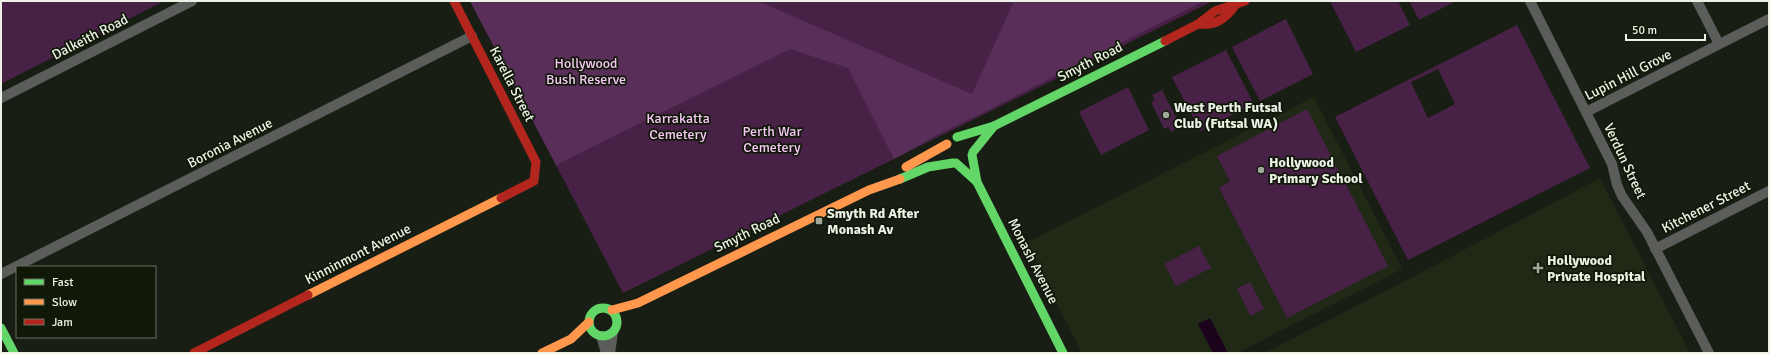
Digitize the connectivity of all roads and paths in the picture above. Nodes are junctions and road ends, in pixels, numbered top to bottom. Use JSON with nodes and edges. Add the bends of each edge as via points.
{"nodes":[{"id":1,"x":192,"y":1,"type":"edge"},
{"id":2,"x":454,"y":1,"type":"edge"},
{"id":3,"x":1245,"y":1,"type":"edge"},
{"id":4,"x":1530,"y":1,"type":"edge"},
{"id":5,"x":1697,"y":1,"type":"edge"},
{"id":6,"x":1769,"y":18,"type":"edge"},
{"id":7,"x":472,"y":36,"type":"junction"},
{"id":8,"x":1719,"y":44,"type":"junction"},
{"id":9,"x":1,"y":98,"type":"edge"},
{"id":10,"x":1586,"y":112,"type":"junction"},
{"id":11,"x":994,"y":126,"type":"junction"},
{"id":12,"x":957,"y":137,"type":"junction"},
{"id":13,"x":947,"y":144,"type":"junction"},
{"id":14,"x":973,"y":153,"type":"junction"},
{"id":15,"x":954,"y":163,"type":"junction"},
{"id":16,"x":534,"y":181,"type":"joint"},
{"id":17,"x":977,"y":182,"type":"junction"},
{"id":18,"x":869,"y":190,"type":"junction"},
{"id":19,"x":1769,"y":191,"type":"edge"},
{"id":20,"x":1655,"y":249,"type":"junction"},
{"id":21,"x":16,"y":266,"type":"edge"},
{"id":22,"x":17,"y":266,"type":"edge"},
{"id":23,"x":1,"y":274,"type":"edge"},
{"id":24,"x":638,"y":303,"type":"junction"},
{"id":25,"x":612,"y":310,"type":"junction"},
{"id":26,"x":618,"y":320,"type":"junction"},
{"id":27,"x":589,"y":322,"type":"junction"},
{"id":28,"x":1,"y":328,"type":"edge"},
{"id":29,"x":613,"y":333,"type":"junction"},
{"id":30,"x":599,"y":335,"type":"junction"},
{"id":31,"x":571,"y":339,"type":"junction"},
{"id":32,"x":14,"y":353,"type":"edge"},
{"id":33,"x":194,"y":353,"type":"edge"},
{"id":34,"x":542,"y":353,"type":"edge"},
{"id":35,"x":606,"y":353,"type":"edge"},
{"id":36,"x":610,"y":353,"type":"edge"},
{"id":37,"x":1063,"y":353,"type":"edge"},
{"id":38,"x":1709,"y":353,"type":"edge"}],
"edges":[{"from":1,"to":9,"type":"street","name":"Dalkeith Road"},
{"from":2,"to":7,"type":"street","name":"Karella Street"},
{"from":3,"to":11,"type":"street","name":"Smyth Road","via":[[1234,7],[1214,10],[1198,24]]},
{"from":4,"to":10,"type":"street","name":"Verdun Street"},
{"from":5,"to":8,"type":"street"},
{"from":6,"to":8,"type":"street","name":"Lupin Hill Grove"},
{"from":7,"to":16,"type":"street","name":"Karella Street","via":[[536,162]]},
{"from":7,"to":22,"type":"street","name":"Boronia Avenue"},
{"from":8,"to":10,"type":"street","name":"Lupin Hill Grove"},
{"from":10,"to":20,"type":"street","name":"Verdun Street","via":[[1612,164],[1622,196],[1642,224]]},
{"from":11,"to":12,"type":"street","name":"Smyth Road"},
{"from":11,"to":14,"type":"street","name":"Smyth Road"},
{"from":12,"to":13,"type":"street"},
{"from":12,"to":14,"type":"street","via":[[969,140]]},
{"from":13,"to":15,"type":"street","via":[[946,155]]},
{"from":13,"to":18,"type":"street","name":"Smyth Road","via":[[885,177]]},
{"from":14,"to":15,"type":"street","via":[[968,161]]},
{"from":14,"to":17,"type":"street","name":"Monash Avenue"},
{"from":15,"to":17,"type":"street","name":"Monash Avenue"},
{"from":15,"to":18,"type":"street","name":"Smyth Road","via":[[928,167],[890,184]]},
{"from":16,"to":33,"type":"street","name":"Kinninmont Avenue"},
{"from":17,"to":37,"type":"street","name":"Monash Avenue"},
{"from":18,"to":24,"type":"street","name":"Smyth Road"},
{"from":19,"to":20,"type":"street","name":"Kitchener Street"},
{"from":20,"to":38,"type":"street","name":"Verdun Street"},
{"from":21,"to":23,"type":"street","name":"Boronia Avenue"},
{"from":24,"to":25,"type":"street","name":"Smyth Road"},
{"from":24,"to":26,"type":"street","name":"Smyth Road"},
{"from":25,"to":26,"type":"street"},
{"from":25,"to":27,"type":"street","via":[[605,307],[597,309],[591,314]]},
{"from":26,"to":29,"type":"street"},
{"from":27,"to":30,"type":"street","via":[[591,330]]},
{"from":27,"to":31,"type":"street"},
{"from":28,"to":32,"type":"street"},
{"from":29,"to":30,"type":"street"},
{"from":29,"to":36,"type":"street"},
{"from":30,"to":31,"type":"street"},
{"from":30,"to":35,"type":"street"},
{"from":31,"to":34,"type":"street"}]}
